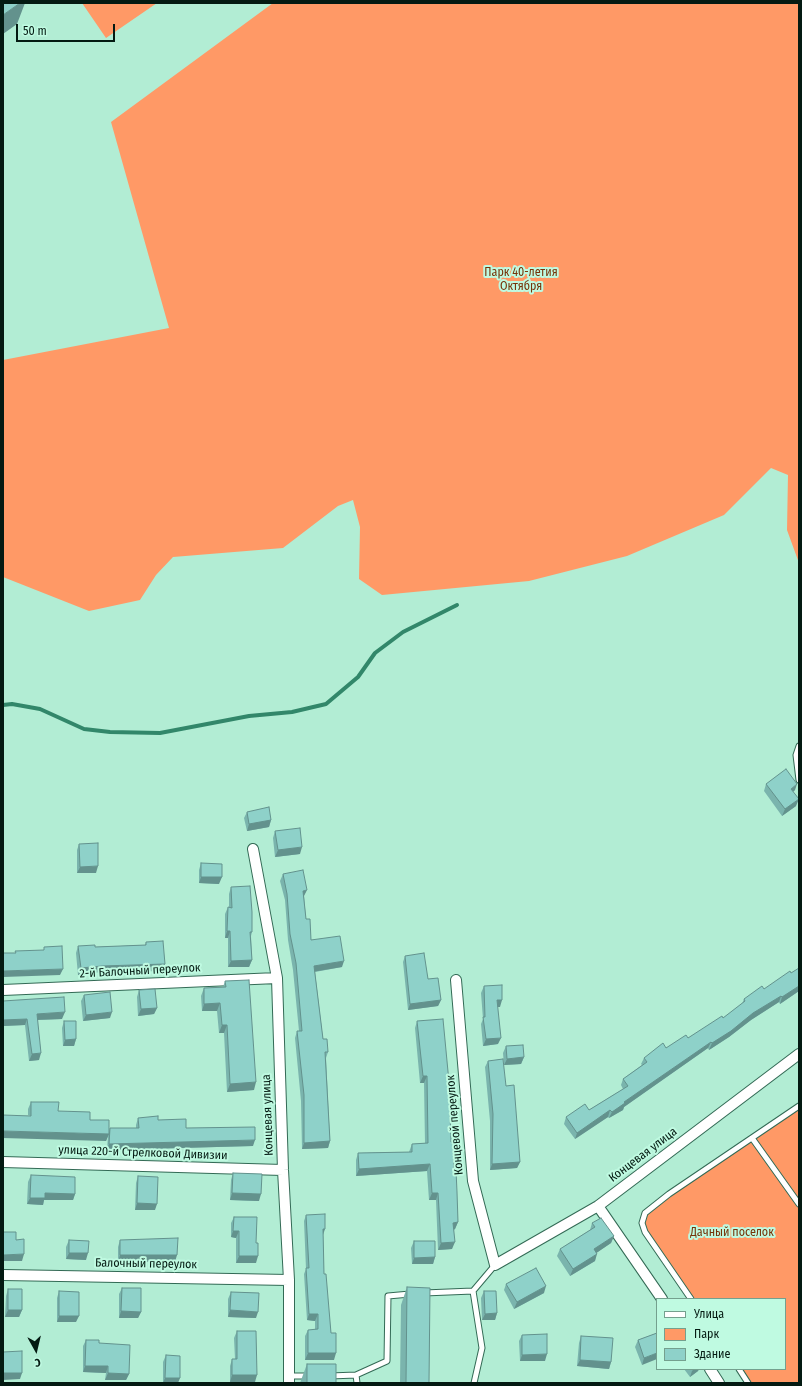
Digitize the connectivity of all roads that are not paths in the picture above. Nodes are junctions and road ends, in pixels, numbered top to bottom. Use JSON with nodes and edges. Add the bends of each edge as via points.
{"nodes":[{"id":1,"x":799,"y":746,"type":"edge"},
{"id":2,"x":799,"y":780,"type":"edge"},
{"id":3,"x":253,"y":849,"type":"dead end"},
{"id":4,"x":277,"y":978,"type":"junction"},
{"id":5,"x":456,"y":980,"type":"dead end"},
{"id":6,"x":3,"y":990,"type":"edge"},
{"id":7,"x":799,"y":1054,"type":"edge"},
{"id":8,"x":799,"y":1106,"type":"edge"},
{"id":9,"x":752,"y":1138,"type":"junction"},
{"id":10,"x":3,"y":1162,"type":"edge"},
{"id":11,"x":283,"y":1170,"type":"junction"},
{"id":12,"x":799,"y":1204,"type":"edge"},
{"id":13,"x":598,"y":1206,"type":"junction"},
{"id":14,"x":495,"y":1265,"type":"junction"},
{"id":15,"x":3,"y":1275,"type":"edge"},
{"id":16,"x":289,"y":1280,"type":"junction"},
{"id":17,"x":473,"y":1290,"type":"junction"},
{"id":18,"x":661,"y":1298,"type":"edge"},
{"id":19,"x":690,"y":1298,"type":"edge"},
{"id":20,"x":711,"y":1370,"type":"edge"},
{"id":21,"x":740,"y":1370,"type":"edge"},
{"id":22,"x":356,"y":1375,"type":"junction"},
{"id":23,"x":311,"y":1376,"type":"edge"},
{"id":24,"x":326,"y":1376,"type":"edge"},
{"id":25,"x":289,"y":1380,"type":"edge"},
{"id":26,"x":357,"y":1383,"type":"edge"},
{"id":27,"x":474,"y":1383,"type":"edge"},
{"id":28,"x":719,"y":1383,"type":"edge"},
{"id":29,"x":748,"y":1383,"type":"edge"}],
"edges":[{"from":1,"to":2,"type":"lane","via":[[796,755]]},
{"from":3,"to":4,"type":"street","name":"Концевая улица"},
{"from":4,"to":6,"type":"street","name":"2-й Балочный переулок"},
{"from":4,"to":11,"type":"street","name":"Концевая улица"},
{"from":5,"to":14,"type":"street","name":"Концевой переулок","via":[[474,1181]]},
{"from":7,"to":13,"type":"street","name":"Концевая улица"},
{"from":8,"to":9,"type":"lane"},
{"from":9,"to":12,"type":"lane"},
{"from":9,"to":19,"type":"lane","via":[[645,1213],[642,1223],[645,1232]]},
{"from":10,"to":11,"type":"street","name":"улица 220-й Стрелковой Дивизии"},
{"from":11,"to":16,"type":"street","name":"Концевая улица"},
{"from":13,"to":14,"type":"street","name":"Концевая улица"},
{"from":13,"to":18,"type":"street"},
{"from":14,"to":17,"type":"lane"},
{"from":15,"to":16,"type":"street","name":"Балочный переулок"},
{"from":16,"to":25,"type":"street","name":"Концевая улица"},
{"from":17,"to":22,"type":"lane","via":[[388,1296],[387,1361]]},
{"from":17,"to":27,"type":"lane","via":[[482,1348]]},
{"from":20,"to":28,"type":"street"},
{"from":21,"to":29,"type":"lane"},
{"from":22,"to":24,"type":"lane"},
{"from":22,"to":26,"type":"lane"},
{"from":23,"to":25,"type":"lane"}]}
